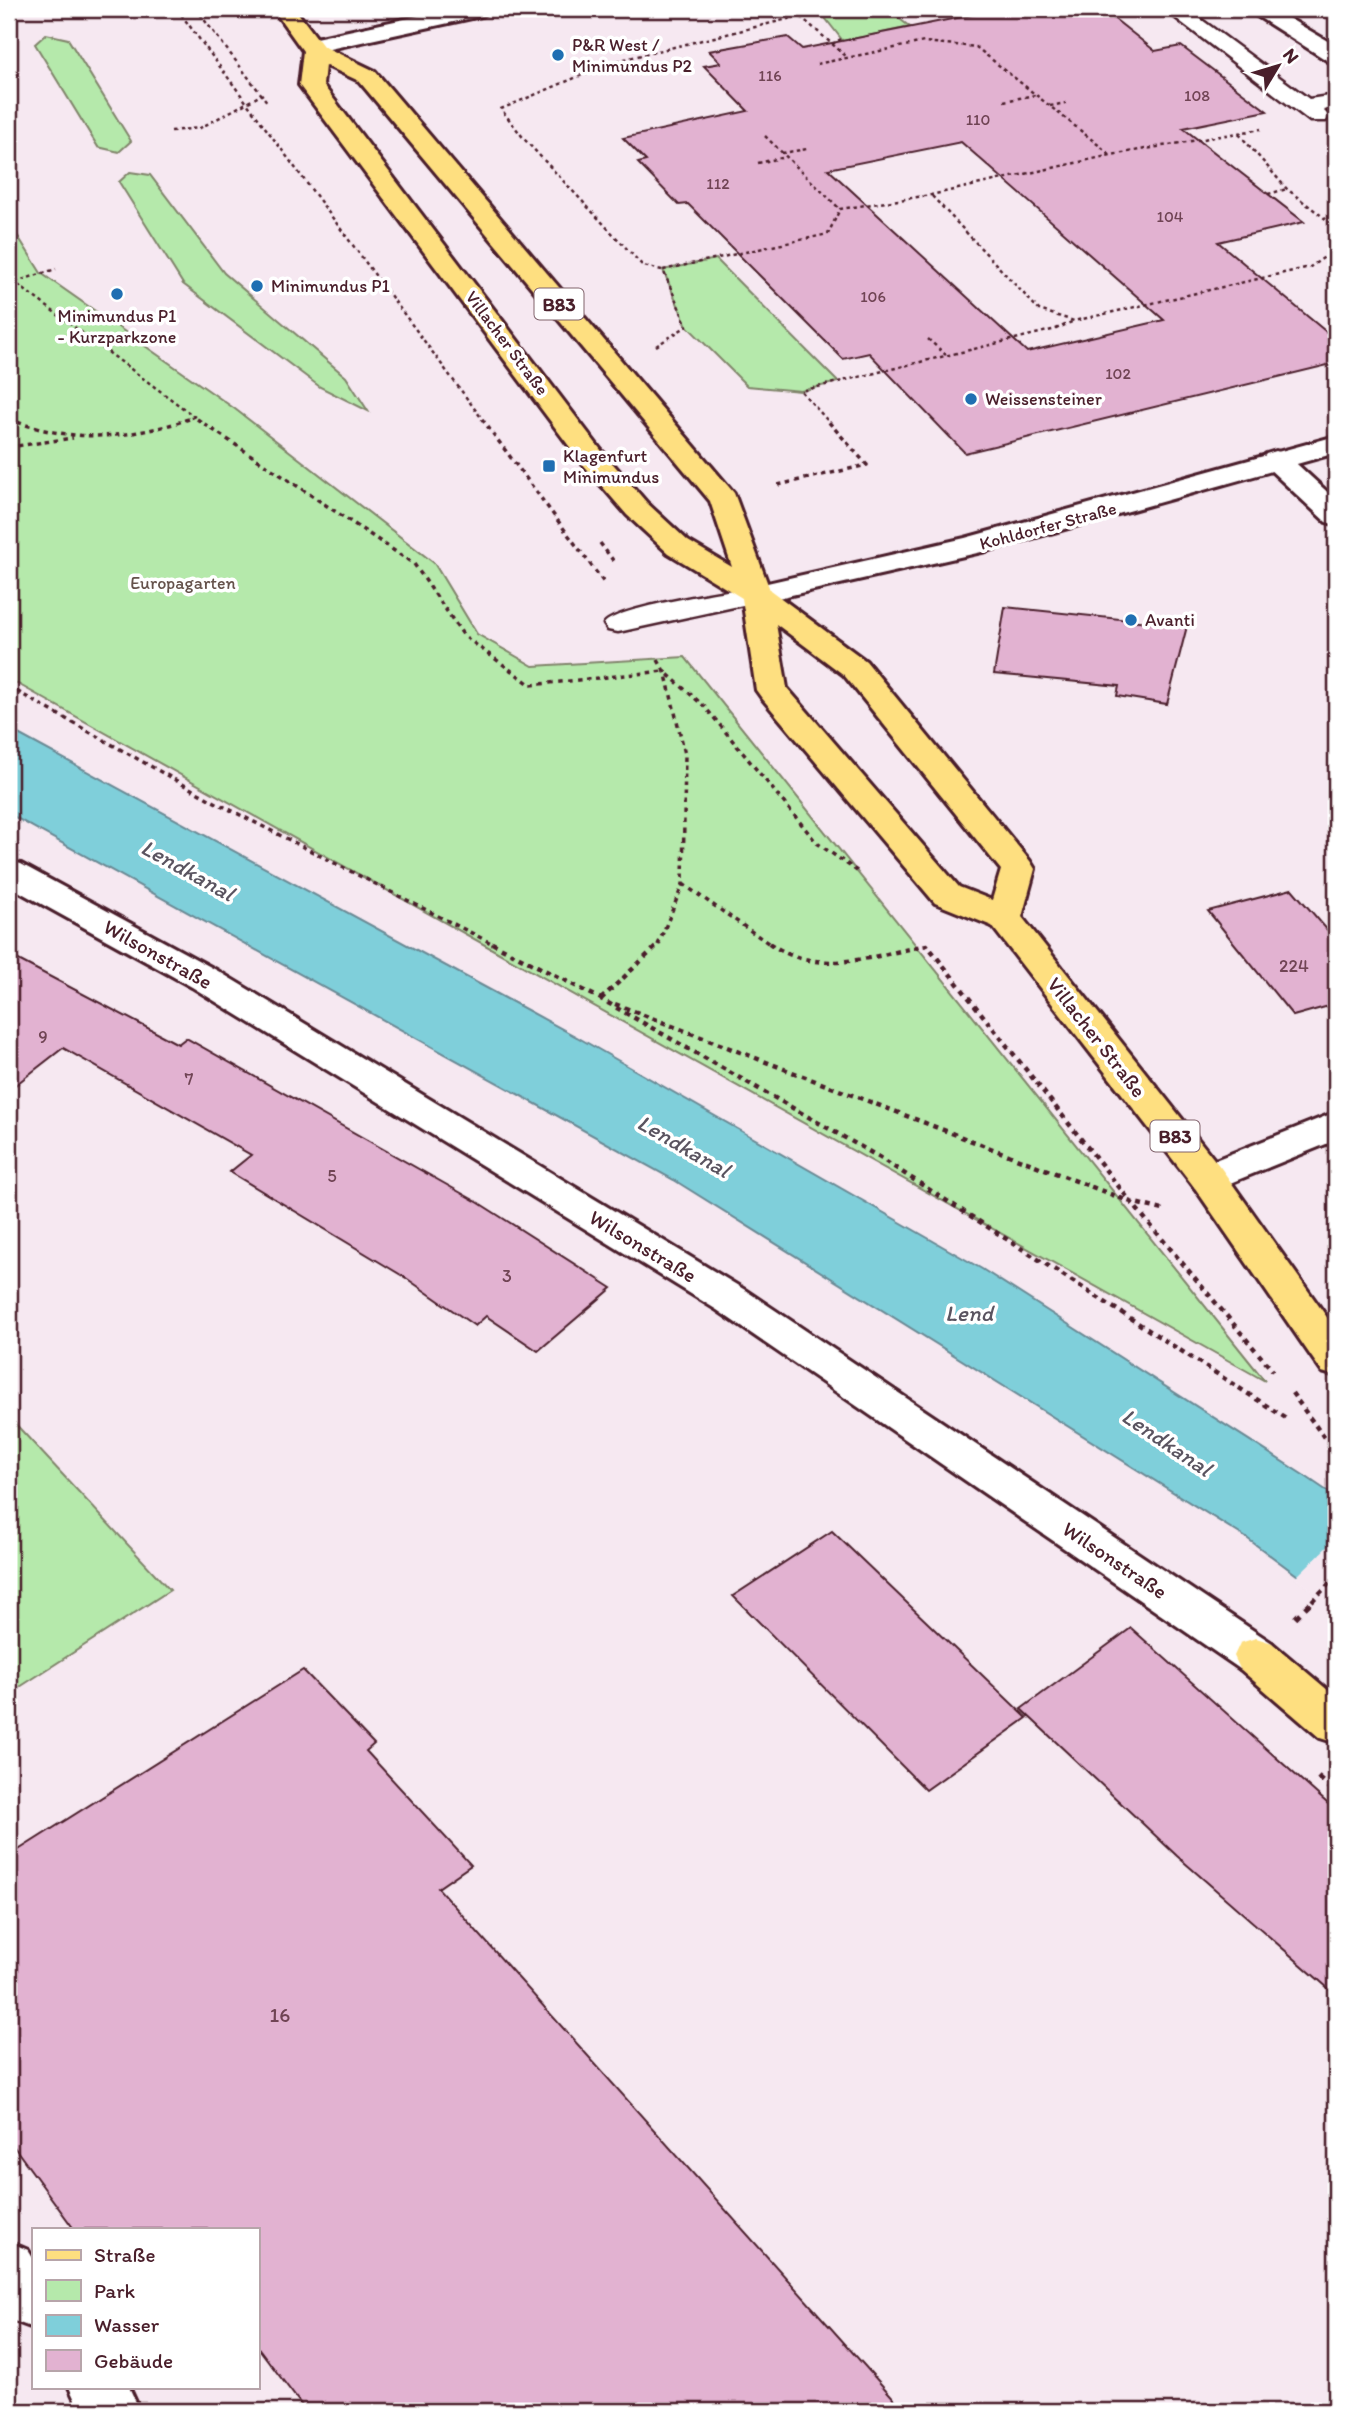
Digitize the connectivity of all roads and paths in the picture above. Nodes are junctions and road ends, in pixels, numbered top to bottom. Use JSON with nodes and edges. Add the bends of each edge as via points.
{"nodes":[{"id":1,"x":177,"y":9,"type":"edge"},
{"id":2,"x":285,"y":9,"type":"edge"},
{"id":3,"x":481,"y":9,"type":"edge"},
{"id":4,"x":1174,"y":9,"type":"edge"},
{"id":5,"x":1257,"y":9,"type":"edge"},
{"id":6,"x":841,"y":39,"type":"dead end"},
{"id":7,"x":832,"y":44,"type":"junction"},
{"id":8,"x":313,"y":48,"type":"junction"},
{"id":9,"x":1336,"y":56,"type":"edge"},
{"id":10,"x":847,"y":57,"type":"junction"},
{"id":11,"x":817,"y":64,"type":"dead end"},
{"id":12,"x":1036,"y":95,"type":"junction"},
{"id":13,"x":1004,"y":101,"type":"dead end"},
{"id":14,"x":1336,"y":101,"type":"edge"},
{"id":15,"x":1066,"y":103,"type":"dead end"},
{"id":16,"x":247,"y":104,"type":"junction"},
{"id":17,"x":1049,"y":106,"type":"junction"},
{"id":18,"x":1312,"y":111,"type":"junction"},
{"id":19,"x":171,"y":131,"type":"dead end"},
{"id":20,"x":1239,"y":134,"type":"junction"},
{"id":21,"x":765,"y":136,"type":"dead end"},
{"id":22,"x":807,"y":149,"type":"dead end"},
{"id":23,"x":782,"y":153,"type":"junction"},
{"id":24,"x":1111,"y":155,"type":"junction"},
{"id":25,"x":786,"y":158,"type":"junction"},
{"id":26,"x":758,"y":163,"type":"dead end"},
{"id":27,"x":1287,"y":189,"type":"junction"},
{"id":28,"x":1268,"y":194,"type":"dead end"},
{"id":29,"x":931,"y":195,"type":"junction"},
{"id":30,"x":840,"y":209,"type":"junction"},
{"id":31,"x":1336,"y":228,"type":"edge"},
{"id":32,"x":1336,"y":249,"type":"edge"},
{"id":33,"x":9,"y":267,"type":"edge"},
{"id":34,"x":56,"y":269,"type":"dead end"},
{"id":35,"x":663,"y":270,"type":"junction"},
{"id":36,"x":14,"y":282,"type":"junction"},
{"id":37,"x":9,"y":284,"type":"edge"},
{"id":38,"x":1074,"y":321,"type":"junction"},
{"id":39,"x":928,"y":339,"type":"dead end"},
{"id":40,"x":652,"y":349,"type":"dead end"},
{"id":41,"x":946,"y":356,"type":"junction"},
{"id":42,"x":194,"y":417,"type":"junction"},
{"id":43,"x":9,"y":419,"type":"edge"},
{"id":44,"x":77,"y":437,"type":"junction"},
{"id":45,"x":1336,"y":443,"type":"edge"},
{"id":46,"x":9,"y":447,"type":"edge"},
{"id":47,"x":1276,"y":460,"type":"junction"},
{"id":48,"x":778,"y":485,"type":"dead end"},
{"id":49,"x":1336,"y":516,"type":"edge"},
{"id":50,"x":756,"y":594,"type":"junction"},
{"id":51,"x":625,"y":621,"type":"junction"},
{"id":52,"x":664,"y":671,"type":"junction"},
{"id":53,"x":9,"y":687,"type":"edge"},
{"id":54,"x":9,"y":872,"type":"edge"},
{"id":55,"x":868,"y":878,"type":"dead end"},
{"id":56,"x":683,"y":884,"type":"junction"},
{"id":57,"x":1004,"y":918,"type":"junction"},
{"id":58,"x":920,"y":934,"type":"dead end"},
{"id":59,"x":927,"y":945,"type":"junction"},
{"id":60,"x":601,"y":999,"type":"junction"},
{"id":61,"x":1336,"y":1125,"type":"edge"},
{"id":62,"x":1208,"y":1178,"type":"junction"},
{"id":63,"x":1131,"y":1202,"type":"junction"},
{"id":64,"x":1246,"y":1231,"type":"junction"},
{"id":65,"x":1336,"y":1361,"type":"edge"},
{"id":66,"x":1274,"y":1372,"type":"dead end"},
{"id":67,"x":1283,"y":1382,"type":"dead end"},
{"id":68,"x":1289,"y":1420,"type":"dead end"},
{"id":69,"x":1336,"y":1454,"type":"edge"},
{"id":70,"x":1336,"y":1577,"type":"edge"},
{"id":71,"x":1316,"y":1598,"type":"dead end"},
{"id":72,"x":1256,"y":1656,"type":"junction"},
{"id":73,"x":1336,"y":1700,"type":"edge"},
{"id":74,"x":1336,"y":1724,"type":"edge"},
{"id":75,"x":9,"y":2268,"type":"edge"},
{"id":76,"x":32,"y":2301,"type":"edge"},
{"id":77,"x":97,"y":2388,"type":"edge"},
{"id":78,"x":114,"y":2411,"type":"edge"}],
"edges":[{"from":1,"to":16,"type":"path"},
{"from":2,"to":8,"type":"main road","name":"Villacher Straße","number":"B83"},
{"from":3,"to":8,"type":"street"},
{"from":4,"to":18,"type":"lane"},
{"from":5,"to":9,"type":"street"},
{"from":6,"to":7,"type":"path"},
{"from":7,"to":10,"type":"path"},
{"from":7,"to":35,"type":"path","via":[[800,16],[613,62],[501,108],[643,267]]},
{"from":8,"to":50,"type":"main road","name":"Villacher Straße","number":"B83","via":[[367,76],[724,499]]},
{"from":8,"to":50,"type":"main road","name":"Villacher Straße","via":[[311,85],[591,456],[678,547]]},
{"from":10,"to":11,"type":"path"},
{"from":10,"to":12,"type":"path","via":[[924,42],[976,47]]},
{"from":12,"to":13,"type":"path"},
{"from":12,"to":17,"type":"path"},
{"from":14,"to":18,"type":"lane"},
{"from":15,"to":17,"type":"path"},
{"from":16,"to":19,"type":"path","via":[[200,128]]},
{"from":16,"to":51,"type":"path"},
{"from":17,"to":24,"type":"path"},
{"from":18,"to":20,"type":"path"},
{"from":20,"to":24,"type":"path"},
{"from":20,"to":27,"type":"path"},
{"from":21,"to":23,"type":"path"},
{"from":22,"to":23,"type":"path"},
{"from":23,"to":25,"type":"path"},
{"from":24,"to":29,"type":"path"},
{"from":25,"to":26,"type":"path"},
{"from":25,"to":30,"type":"path"},
{"from":27,"to":28,"type":"path"},
{"from":27,"to":31,"type":"path"},
{"from":29,"to":30,"type":"path"},
{"from":29,"to":38,"type":"path","via":[[1040,310]]},
{"from":30,"to":35,"type":"path","via":[[828,234]]},
{"from":32,"to":38,"type":"path","via":[[1310,267]]},
{"from":33,"to":36,"type":"path"},
{"from":34,"to":36,"type":"path"},
{"from":35,"to":40,"type":"path","via":[[687,326]]},
{"from":36,"to":37,"type":"path"},
{"from":36,"to":42,"type":"path"},
{"from":38,"to":41,"type":"path"},
{"from":39,"to":41,"type":"path"},
{"from":41,"to":48,"type":"path","via":[[802,391],[867,465]]},
{"from":42,"to":44,"type":"path","via":[[149,434]]},
{"from":42,"to":52,"type":"path","via":[[414,564],[464,636],[531,685]]},
{"from":43,"to":44,"type":"path"},
{"from":44,"to":46,"type":"path"},
{"from":45,"to":47,"type":"street","name":"Kohldorfer Straße"},
{"from":47,"to":49,"type":"street"},
{"from":47,"to":50,"type":"street","name":"Kohldorfer Straße","via":[[1105,512],[864,575]]},
{"from":50,"to":51,"type":"lane"},
{"from":50,"to":57,"type":"main road","name":"Villacher Straße","number":"B83","via":[[772,690],[947,895]]},
{"from":50,"to":57,"type":"main road","name":"Villacher Straße","via":[[855,668],[1018,869]]},
{"from":51,"to":52,"type":"path"},
{"from":52,"to":55,"type":"path","via":[[705,707],[817,843]]},
{"from":52,"to":56,"type":"path","via":[[685,754]]},
{"from":53,"to":60,"type":"path","via":[[211,800]]},
{"from":54,"to":72,"type":"street","name":"Wilsonstraße","via":[[205,979],[731,1300]]},
{"from":56,"to":59,"type":"path","via":[[787,956],[827,965]]},
{"from":56,"to":60,"type":"path","via":[[660,943]]},
{"from":57,"to":62,"type":"main road","name":"Villacher Straße","number":"B83"},
{"from":58,"to":59,"type":"path"},
{"from":59,"to":63,"type":"path"},
{"from":60,"to":63,"type":"path"},
{"from":60,"to":68,"type":"path","via":[[877,1156]]},
{"from":61,"to":62,"type":"street"},
{"from":62,"to":64,"type":"main road","name":"Villacher Straße","number":"B83"},
{"from":63,"to":64,"type":"path"},
{"from":63,"to":66,"type":"path"},
{"from":64,"to":65,"type":"main road","name":"Villacher Straße","number":"B83"},
{"from":67,"to":69,"type":"path","bridge":true},
{"from":70,"to":71,"type":"path"},
{"from":72,"to":73,"type":"main road"},
{"from":72,"to":74,"type":"main road"},
{"from":75,"to":76,"type":"street"},
{"from":77,"to":78,"type":"street"}]}
